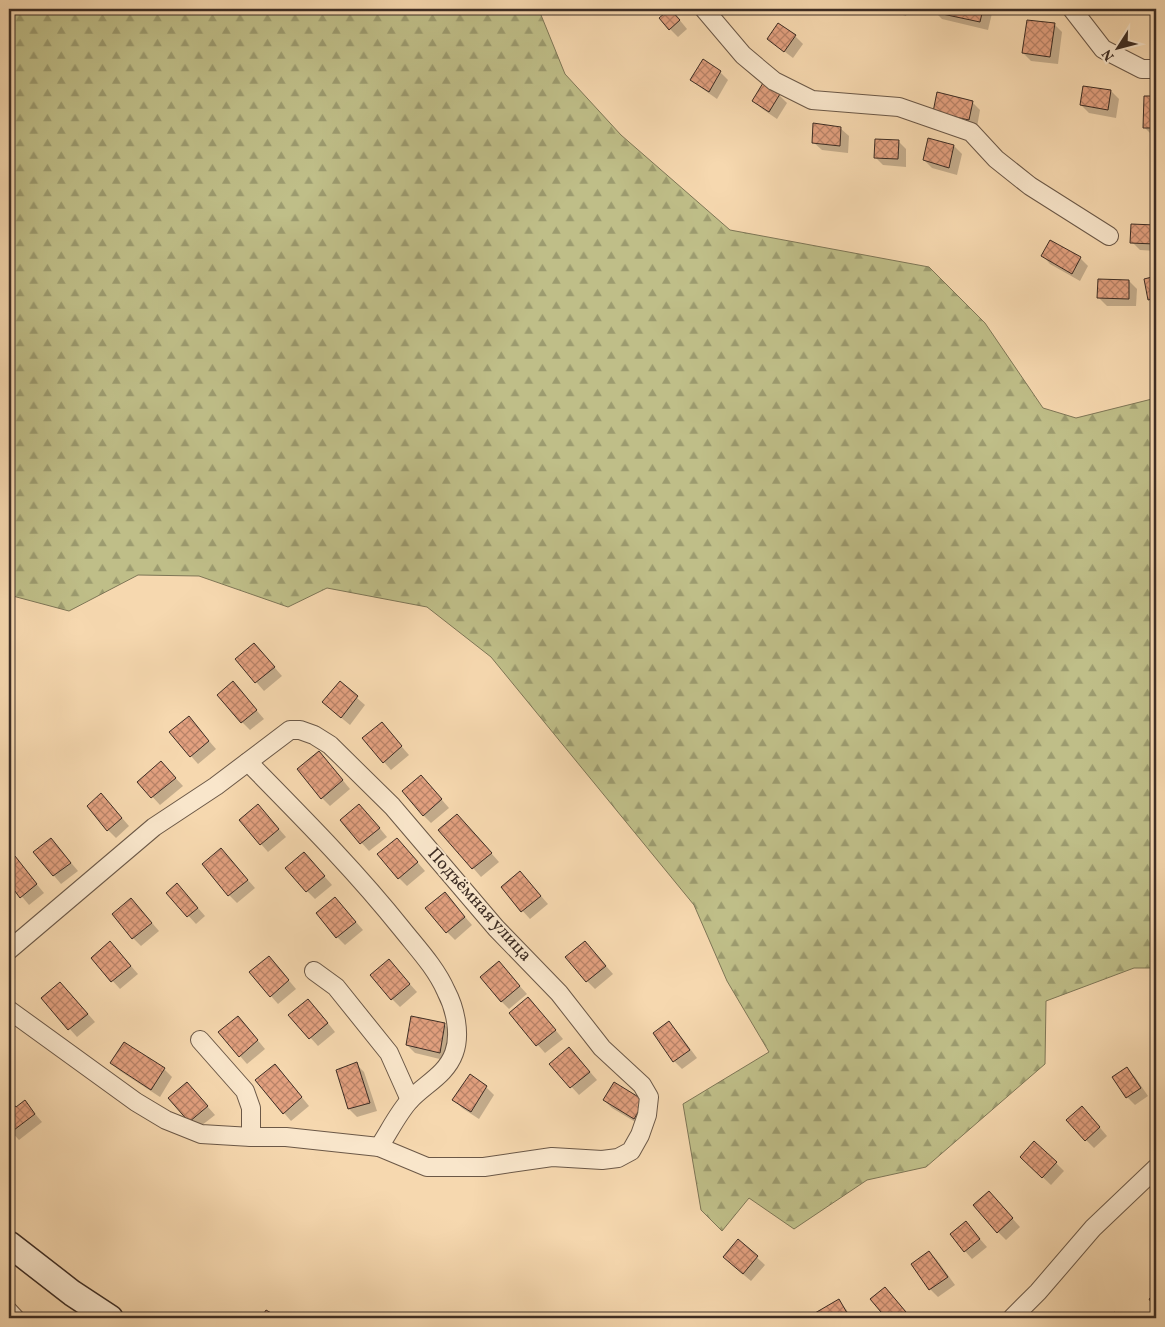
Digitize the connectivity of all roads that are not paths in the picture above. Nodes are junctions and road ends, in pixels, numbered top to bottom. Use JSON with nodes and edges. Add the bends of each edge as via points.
{"nodes":[{"id":1,"x":704,"y":9,"type":"edge"},
{"id":2,"x":1072,"y":9,"type":"edge"},
{"id":3,"x":1156,"y":68,"type":"edge"},
{"id":4,"x":1109,"y":236,"type":"dead end"},
{"id":5,"x":248,"y":762,"type":"junction"},
{"id":6,"x":9,"y":950,"type":"edge"},
{"id":7,"x":314,"y":970,"type":"dead end"},
{"id":8,"x":9,"y":1010,"type":"edge"},
{"id":9,"x":200,"y":1040,"type":"dead end"},
{"id":10,"x":410,"y":1100,"type":"junction"},
{"id":11,"x":251,"y":1137,"type":"junction"},
{"id":12,"x":379,"y":1147,"type":"junction"},
{"id":13,"x":1156,"y":1168,"type":"edge"},
{"id":14,"x":9,"y":1244,"type":"edge"},
{"id":15,"x":9,"y":1305,"type":"edge"},
{"id":16,"x":21,"y":1318,"type":"edge"},
{"id":17,"x":110,"y":1318,"type":"edge"},
{"id":18,"x":1012,"y":1318,"type":"edge"}],
"edges":[{"from":1,"to":4,"type":"street","via":[[743,55],[774,81],[812,100],[899,108],[971,132],[996,160],[1030,186]]},
{"from":2,"to":3,"type":"street","via":[[1103,50],[1142,69]]},
{"from":5,"to":6,"type":"street","name":"Подъёмная улица","via":[[154,827]]},
{"from":5,"to":10,"type":"street","via":[[379,899],[434,969],[446,991],[455,1014],[454,1053],[442,1072]]},
{"from":5,"to":12,"type":"street","name":"Подъёмная улица","via":[[290,730],[307,732],[330,746],[392,806],[496,928],[559,993],[602,1048],[642,1085],[649,1097],[640,1135],[631,1151],[618,1158],[552,1157],[484,1167],[427,1167]]},
{"from":7,"to":10,"type":"street","via":[[336,987],[389,1053]]},
{"from":8,"to":11,"type":"street","via":[[166,1120],[201,1134]]},
{"from":9,"to":11,"type":"street","via":[[245,1091],[250,1108]]},
{"from":10,"to":12,"type":"street"},
{"from":11,"to":12,"type":"street","via":[[286,1137]]},
{"from":13,"to":18,"type":"street","via":[[1093,1228]]},
{"from":14,"to":17,"type":"main road"},
{"from":15,"to":16,"type":"lane"}]}
